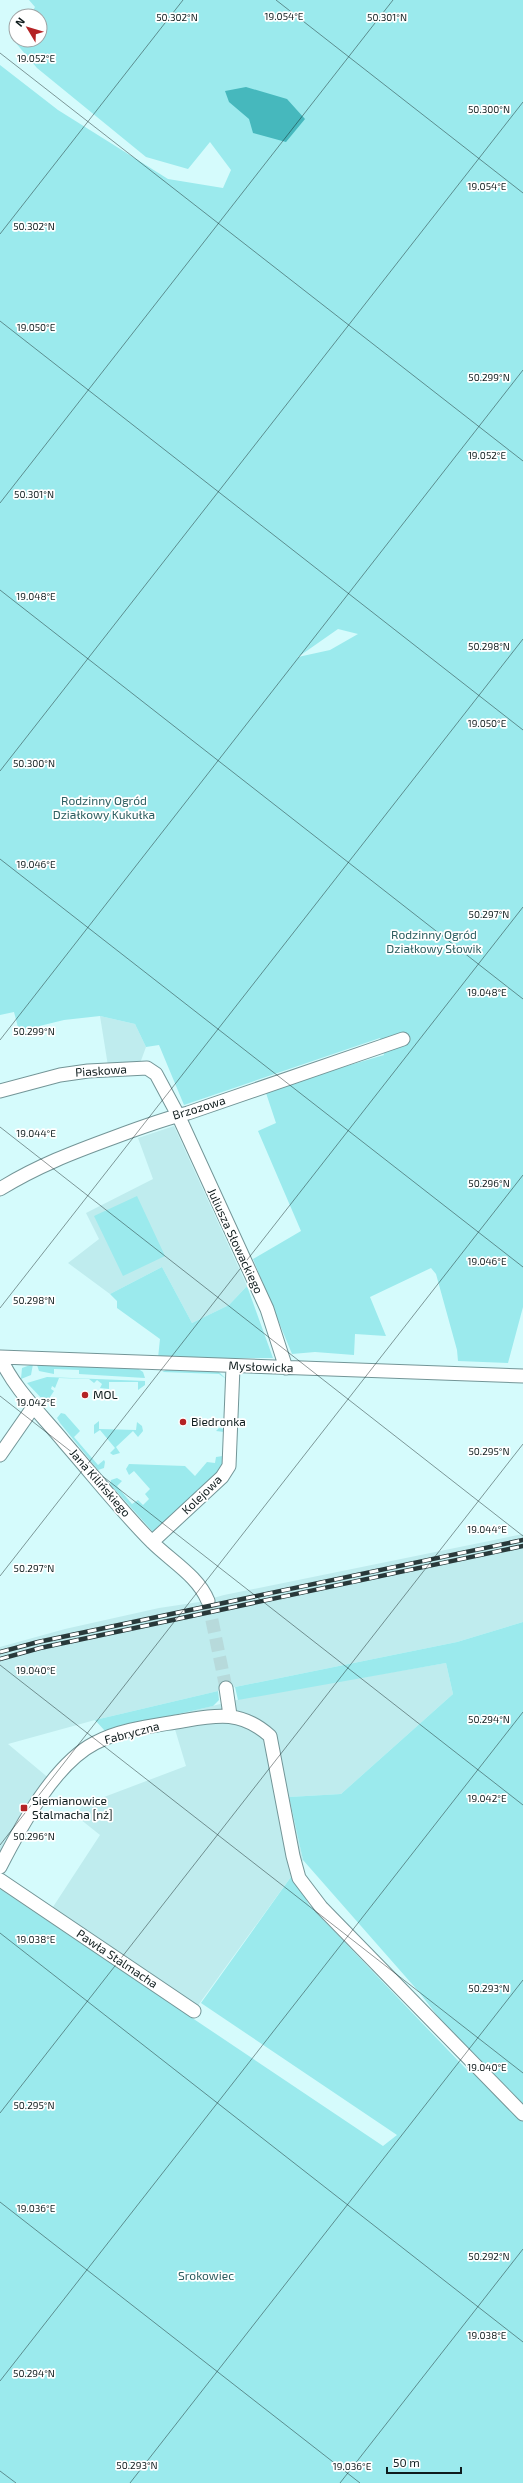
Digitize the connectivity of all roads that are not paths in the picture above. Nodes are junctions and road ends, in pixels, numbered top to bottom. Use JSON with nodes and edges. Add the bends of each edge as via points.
{"nodes":[{"id":1,"x":403,"y":1039,"type":"dead end"},
{"id":2,"x":0,"y":1091,"type":"edge"},
{"id":3,"x":178,"y":1115,"type":"junction"},
{"id":4,"x":0,"y":1189,"type":"edge"},
{"id":5,"x":0,"y":1357,"type":"edge"},
{"id":6,"x":233,"y":1366,"type":"junction"},
{"id":7,"x":286,"y":1368,"type":"junction"},
{"id":8,"x":523,"y":1376,"type":"edge"},
{"id":9,"x":34,"y":1406,"type":"junction"},
{"id":10,"x":0,"y":1455,"type":"edge"},
{"id":11,"x":152,"y":1542,"type":"junction"},
{"id":12,"x":208,"y":1601,"type":"tunnel mouth"},
{"id":13,"x":226,"y":1688,"type":"tunnel mouth"},
{"id":14,"x":230,"y":1715,"type":"junction"},
{"id":15,"x":0,"y":1867,"type":"edge"},
{"id":16,"x":0,"y":1880,"type":"edge"},
{"id":17,"x":194,"y":2011,"type":"dead end"},
{"id":18,"x":523,"y":2114,"type":"edge"}],
"edges":[{"from":1,"to":3,"type":"street","name":"Brzozowa"},
{"from":2,"to":3,"type":"street","name":"Piaskowa","via":[[60,1075],[147,1068],[160,1079]]},
{"from":3,"to":4,"type":"street","name":"Brzozowa","via":[[55,1159],[32,1169]]},
{"from":3,"to":7,"type":"street","name":"Juliusza Słowackiego","via":[[273,1324]]},
{"from":5,"to":6,"type":"street","name":"Mysłowicka"},
{"from":5,"to":9,"type":"street","name":"Jana Kilińskiego","via":[[6,1371]]},
{"from":6,"to":7,"type":"street","name":"Mysłowicka"},
{"from":6,"to":11,"type":"street","name":"Kolejowa","via":[[229,1466],[222,1477]]},
{"from":7,"to":8,"type":"street","name":"Mysłowicka"},
{"from":9,"to":10,"type":"street"},
{"from":9,"to":11,"type":"street","name":"Jana Kilińskiego"},
{"from":11,"to":12,"type":"street","name":"Jana Kilińskiego","via":[[194,1580],[204,1591]]},
{"from":13,"to":14,"type":"street"},
{"from":14,"to":15,"type":"street","name":"Fabryczna","via":[[128,1731],[94,1744],[79,1754],[50,1786],[20,1827]]},
{"from":14,"to":18,"type":"street","via":[[262,1729],[270,1736],[299,1878],[321,1907]]},
{"from":16,"to":17,"type":"street","name":"Pawła Stalmacha"}]}
